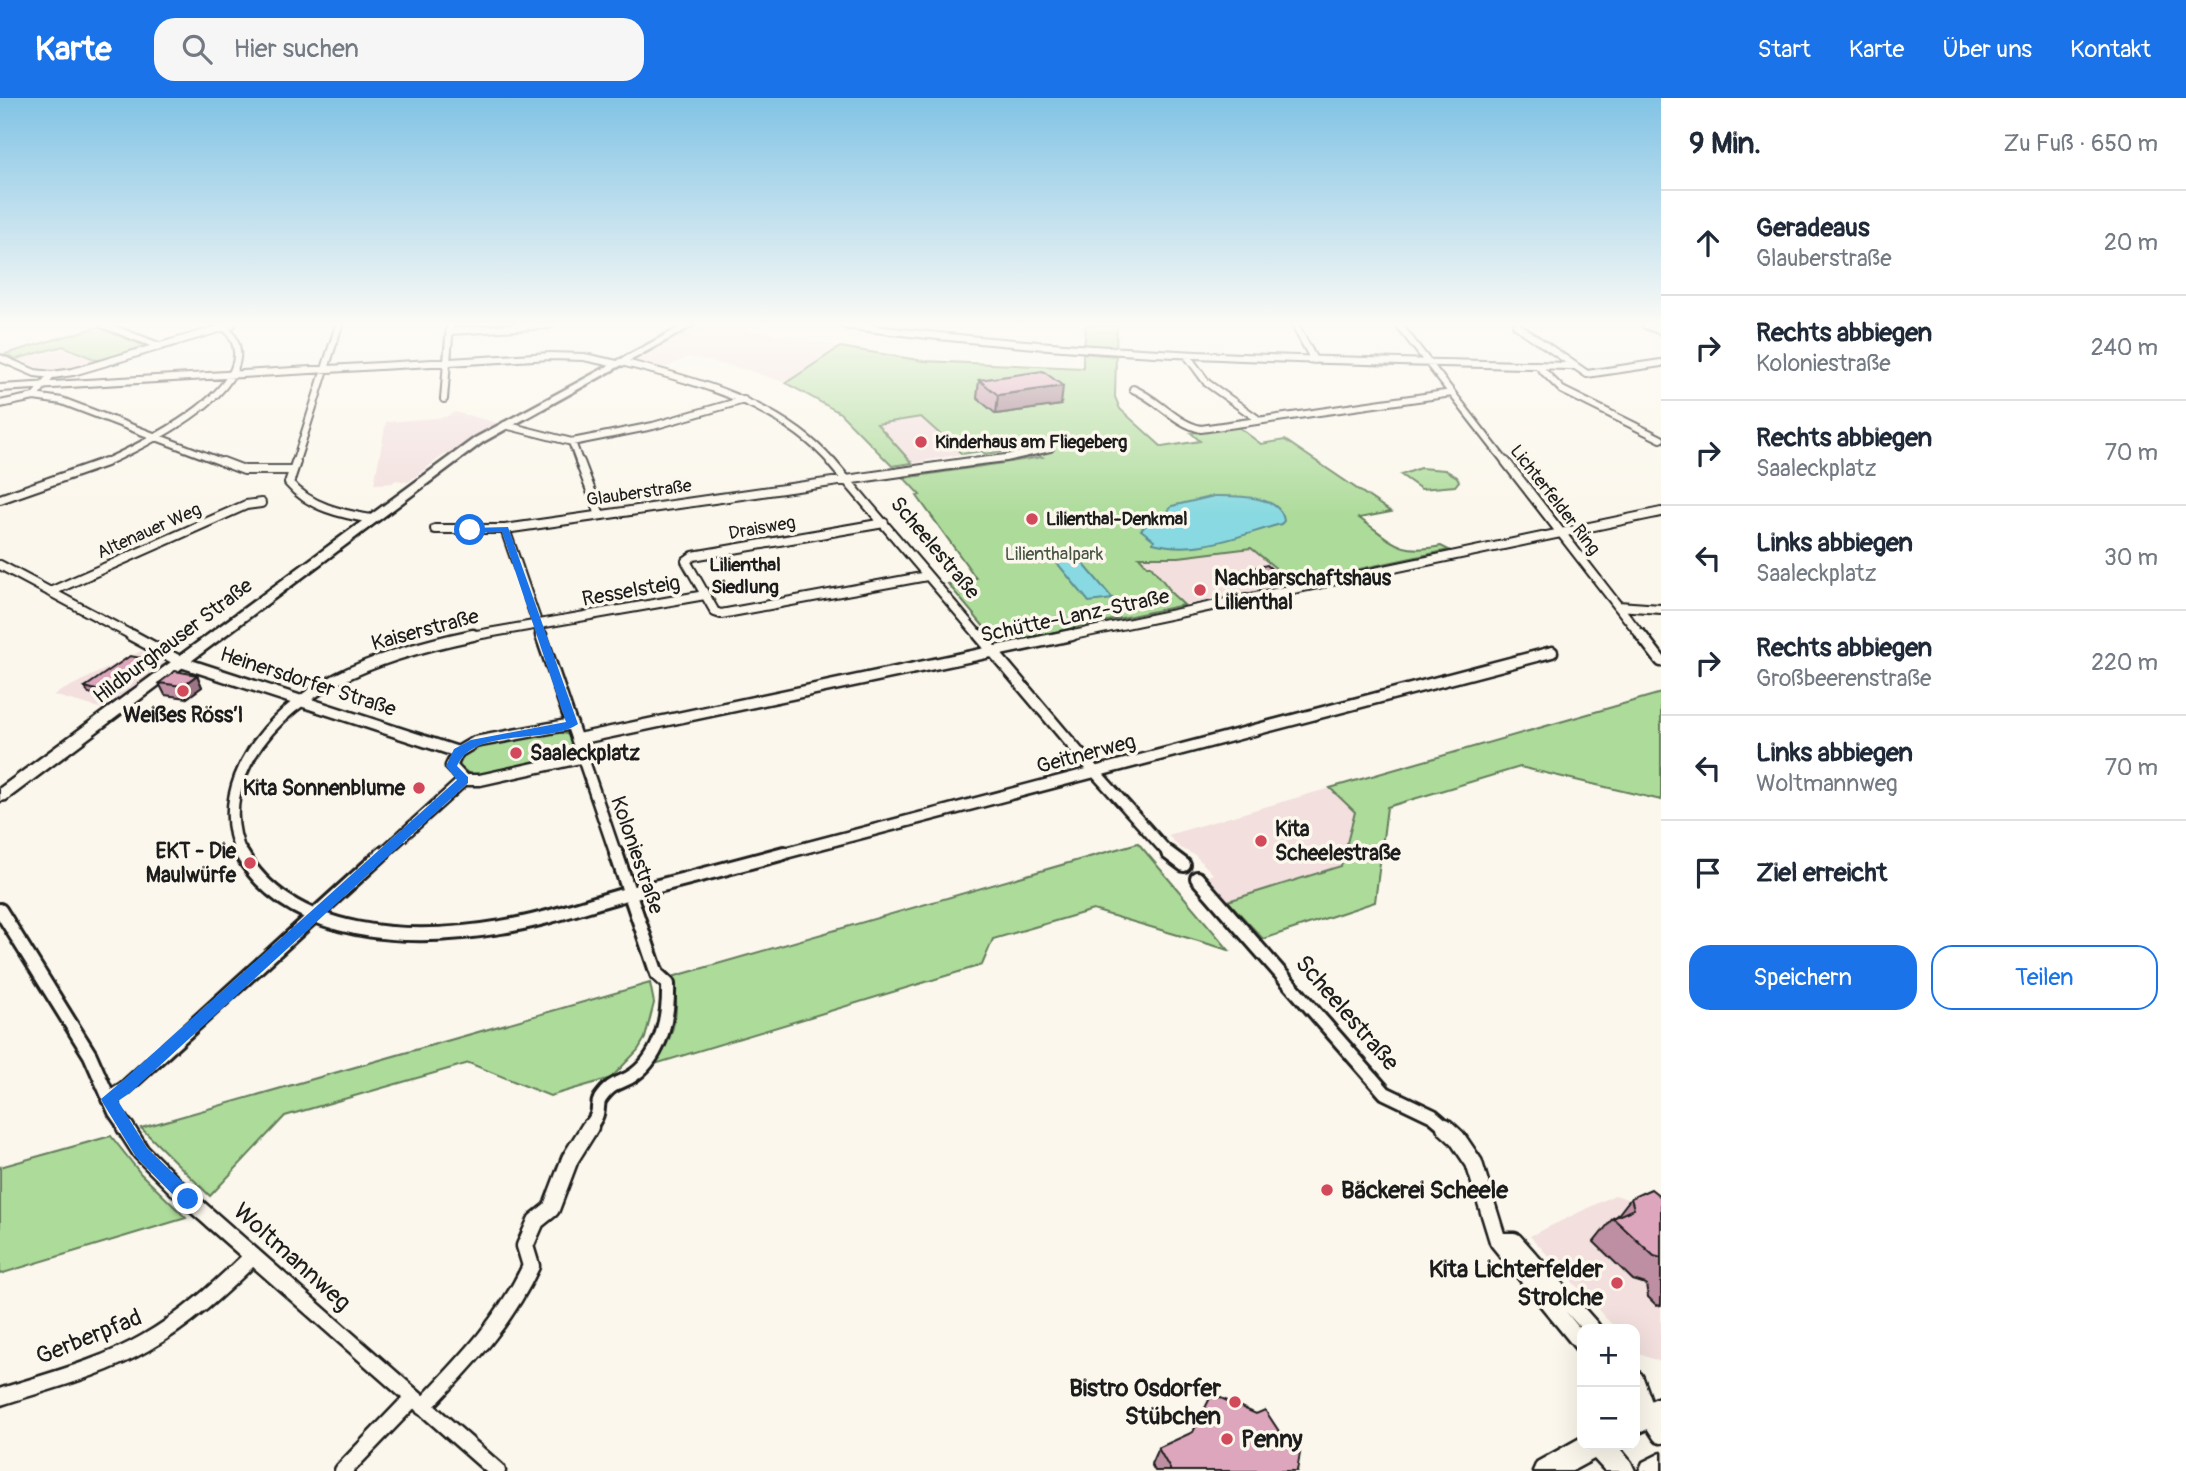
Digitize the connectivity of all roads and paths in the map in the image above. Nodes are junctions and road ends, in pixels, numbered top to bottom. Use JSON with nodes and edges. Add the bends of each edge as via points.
{"nodes":[{"id":1,"x":40,"y":389,"type":"edge"},
{"id":2,"x":219,"y":389,"type":"edge"},
{"id":3,"x":318,"y":389,"type":"edge"},
{"id":4,"x":445,"y":389,"type":"edge"},
{"id":5,"x":571,"y":389,"type":"edge"},
{"id":6,"x":715,"y":389,"type":"edge"},
{"id":7,"x":1133,"y":389,"type":"dead end"},
{"id":8,"x":1216,"y":389,"type":"edge"},
{"id":9,"x":1449,"y":389,"type":"edge"},
{"id":10,"x":1561,"y":389,"type":"edge"},
{"id":11,"x":1452,"y":393,"type":"junction"},
{"id":12,"x":34,"y":397,"type":"junction"},
{"id":13,"x":444,"y":399,"type":"dead end"},
{"id":14,"x":744,"y":400,"type":"junction"},
{"id":15,"x":0,"y":404,"type":"edge"},
{"id":16,"x":1259,"y":420,"type":"junction"},
{"id":17,"x":505,"y":425,"type":"junction"},
{"id":18,"x":156,"y":438,"type":"junction"},
{"id":19,"x":1661,"y":439,"type":"edge"},
{"id":20,"x":572,"y":443,"type":"junction"},
{"id":21,"x":1050,"y":448,"type":"dead end"},
{"id":22,"x":293,"y":470,"type":"junction"},
{"id":23,"x":846,"y":478,"type":"junction"},
{"id":24,"x":0,"y":499,"type":"edge"},
{"id":25,"x":261,"y":503,"type":"dead end"},
{"id":26,"x":1661,"y":512,"type":"edge"},
{"id":27,"x":600,"y":515,"type":"junction"},
{"id":28,"x":371,"y":519,"type":"junction"},
{"id":29,"x":884,"y":523,"type":"junction"},
{"id":30,"x":435,"y":529,"type":"dead end"},
{"id":31,"x":505,"y":529,"type":"junction"},
{"id":32,"x":1560,"y":534,"type":"junction"},
{"id":33,"x":0,"y":565,"type":"edge"},
{"id":34,"x":927,"y":576,"type":"junction"},
{"id":35,"x":50,"y":592,"type":"junction"},
{"id":36,"x":705,"y":595,"type":"junction"},
{"id":37,"x":1618,"y":607,"type":"junction"},
{"id":38,"x":1661,"y":608,"type":"edge"},
{"id":39,"x":537,"y":624,"type":"junction"},
{"id":40,"x":1552,"y":652,"type":"dead end"},
{"id":41,"x":993,"y":653,"type":"junction"},
{"id":42,"x":1661,"y":661,"type":"edge"},
{"id":43,"x":181,"y":662,"type":"junction"},
{"id":44,"x":304,"y":701,"type":"junction"},
{"id":45,"x":572,"y":724,"type":"junction"},
{"id":46,"x":578,"y":739,"type":"junction"},
{"id":47,"x":458,"y":752,"type":"junction"},
{"id":48,"x":584,"y":757,"type":"junction"},
{"id":49,"x":1095,"y":772,"type":"junction"},
{"id":50,"x":464,"y":780,"type":"junction"},
{"id":51,"x":0,"y":796,"type":"edge"},
{"id":52,"x":1184,"y":866,"type":"dead end"},
{"id":53,"x":1196,"y":878,"type":"dead end"},
{"id":54,"x":630,"y":894,"type":"junction"},
{"id":55,"x":0,"y":910,"type":"edge"},
{"id":56,"x":316,"y":917,"type":"junction"},
{"id":57,"x":108,"y":1099,"type":"junction"},
{"id":58,"x":1498,"y":1241,"type":"junction"},
{"id":59,"x":253,"y":1256,"type":"junction"},
{"id":60,"x":1588,"y":1324,"type":"edge"},
{"id":61,"x":1577,"y":1338,"type":"edge"},
{"id":62,"x":1638,"y":1387,"type":"edge"},
{"id":63,"x":0,"y":1397,"type":"edge"},
{"id":64,"x":418,"y":1402,"type":"junction"},
{"id":65,"x":1648,"y":1417,"type":"edge"},
{"id":66,"x":1583,"y":1450,"type":"edge"},
{"id":67,"x":1604,"y":1450,"type":"edge"},
{"id":68,"x":1661,"y":1466,"type":"edge"},
{"id":69,"x":343,"y":1471,"type":"edge"},
{"id":70,"x":497,"y":1471,"type":"edge"},
{"id":71,"x":1546,"y":1471,"type":"edge"},
{"id":72,"x":1622,"y":1471,"type":"edge"},
{"id":73,"x":1652,"y":1471,"type":"edge"}],
"edges":[{"from":1,"to":12,"type":"street"},
{"from":2,"to":18,"type":"street"},
{"from":3,"to":22,"type":"street"},
{"from":4,"to":13,"type":"street"},
{"from":5,"to":17,"type":"main road","name":"Hildburghauser Straße"},
{"from":6,"to":14,"type":"street","name":"Scheelestraße"},
{"from":7,"to":16,"type":"street","via":[[1196,429]]},
{"from":8,"to":16,"type":"street"},
{"from":9,"to":11,"type":"street","name":"Lichterfelder Ring"},
{"from":10,"to":19,"type":"street"},
{"from":11,"to":16,"type":"street"},
{"from":11,"to":32,"type":"street","name":"Lichterfelder Ring"},
{"from":12,"to":15,"type":"street"},
{"from":12,"to":18,"type":"street","via":[[62,401]]},
{"from":14,"to":20,"type":"street"},
{"from":14,"to":23,"type":"street","name":"Scheelestraße","via":[[799,431]]},
{"from":17,"to":20,"type":"street"},
{"from":17,"to":28,"type":"main road","name":"Hildburghauser Straße"},
{"from":18,"to":22,"type":"street","via":[[244,470]]},
{"from":18,"to":24,"type":"street","via":[[82,472]]},
{"from":20,"to":27,"type":"street"},
{"from":21,"to":23,"type":"street","name":"Scheelestraße"},
{"from":22,"to":28,"type":"street","via":[[289,483],[303,498]]},
{"from":23,"to":27,"type":"street","name":"Glauberstraße"},
{"from":23,"to":29,"type":"street","name":"Scheelestraße"},
{"from":25,"to":35,"type":"street","name":"Altenauer Weg","via":[[246,505]]},
{"from":26,"to":32,"type":"street","name":"Schütte-Lanz-Straße"},
{"from":27,"to":31,"type":"street","name":"Glauberstraße"},
{"from":28,"to":43,"type":"main road","name":"Hildburghauser Straße"},
{"from":29,"to":34,"type":"street","name":"Scheelestraße"},
{"from":29,"to":36,"type":"street","name":"Draisweg","via":[[687,558]]},
{"from":30,"to":31,"type":"street","name":"Glauberstraße"},
{"from":31,"to":39,"type":"street","name":"Koloniestraße"},
{"from":32,"to":37,"type":"street","name":"Lichterfelder Ring"},
{"from":32,"to":41,"type":"street","name":"Schütte-Lanz-Straße"},
{"from":33,"to":35,"type":"street","name":"Heinersdorfer Straße"},
{"from":34,"to":36,"type":"street","name":"Resselsteig","via":[[722,614],[715,612]]},
{"from":34,"to":41,"type":"street","name":"Scheelestraße"},
{"from":35,"to":43,"type":"street","name":"Heinersdorfer Straße"},
{"from":36,"to":39,"type":"street","name":"Resselsteig"},
{"from":37,"to":38,"type":"street"},
{"from":37,"to":42,"type":"street","name":"Lichterfelder Ring"},
{"from":39,"to":44,"type":"street","name":"Kaiserstraße","via":[[406,651],[348,674]]},
{"from":39,"to":45,"type":"street","name":"Koloniestraße"},
{"from":40,"to":49,"type":"street","name":"Geitnerweg"},
{"from":41,"to":46,"type":"street","name":"Schütte-Lanz-Straße"},
{"from":41,"to":49,"type":"street","name":"Scheelestraße"},
{"from":43,"to":44,"type":"street","name":"Heinersdorfer Straße"},
{"from":43,"to":51,"type":"main road","name":"Hildburghauser Straße"},
{"from":44,"to":47,"type":"street","name":"Heinersdorfer Straße"},
{"from":44,"to":56,"type":"street","name":"Kaiserstraße","via":[[249,758],[233,799],[232,821],[240,852],[264,886],[277,898]]},
{"from":45,"to":46,"type":"street","name":"Koloniestraße"},
{"from":45,"to":47,"type":"street","via":[[475,742]]},
{"from":46,"to":48,"type":"street","name":"Koloniestraße"},
{"from":47,"to":50,"type":"street","via":[[451,766]]},
{"from":48,"to":50,"type":"street"},
{"from":48,"to":54,"type":"street","name":"Koloniestraße"},
{"from":49,"to":52,"type":"street","name":"Scheelestraße"},
{"from":49,"to":54,"type":"street","name":"Geitnerweg"},
{"from":50,"to":56,"type":"street"},
{"from":53,"to":58,"type":"street","name":"Scheelestraße","via":[[1385,1093],[1433,1116],[1457,1138],[1474,1163]]},
{"from":54,"to":56,"type":"street","name":"Kaiserstraße","via":[[503,927],[448,933],[373,931]]},
{"from":54,"to":64,"type":"street","name":"Koloniestraße","via":[[657,974],[670,990],[660,1041],[639,1071],[616,1081],[598,1101],[597,1115],[570,1160],[551,1209],[537,1221],[525,1246],[531,1266],[516,1299],[492,1334]]},
{"from":55,"to":57,"type":"street","name":"Woltmannweg","via":[[90,1055]]},
{"from":56,"to":57,"type":"street"},
{"from":57,"to":59,"type":"street","name":"Woltmannweg","via":[[141,1152]]},
{"from":58,"to":60,"type":"street","via":[[1514,1241]]},
{"from":58,"to":61,"type":"street","name":"Scheelestraße"},
{"from":59,"to":63,"type":"street","name":"Gerberpfad","via":[[184,1317],[149,1341],[107,1361]]},
{"from":59,"to":64,"type":"street","name":"Woltmannweg"},
{"from":62,"to":65,"type":"street"},
{"from":64,"to":69,"type":"street"},
{"from":64,"to":70,"type":"street","name":"Woltmannweg"},
{"from":66,"to":71,"type":"main road"},
{"from":67,"to":72,"type":"main road"},
{"from":68,"to":73,"type":"main road"}]}
